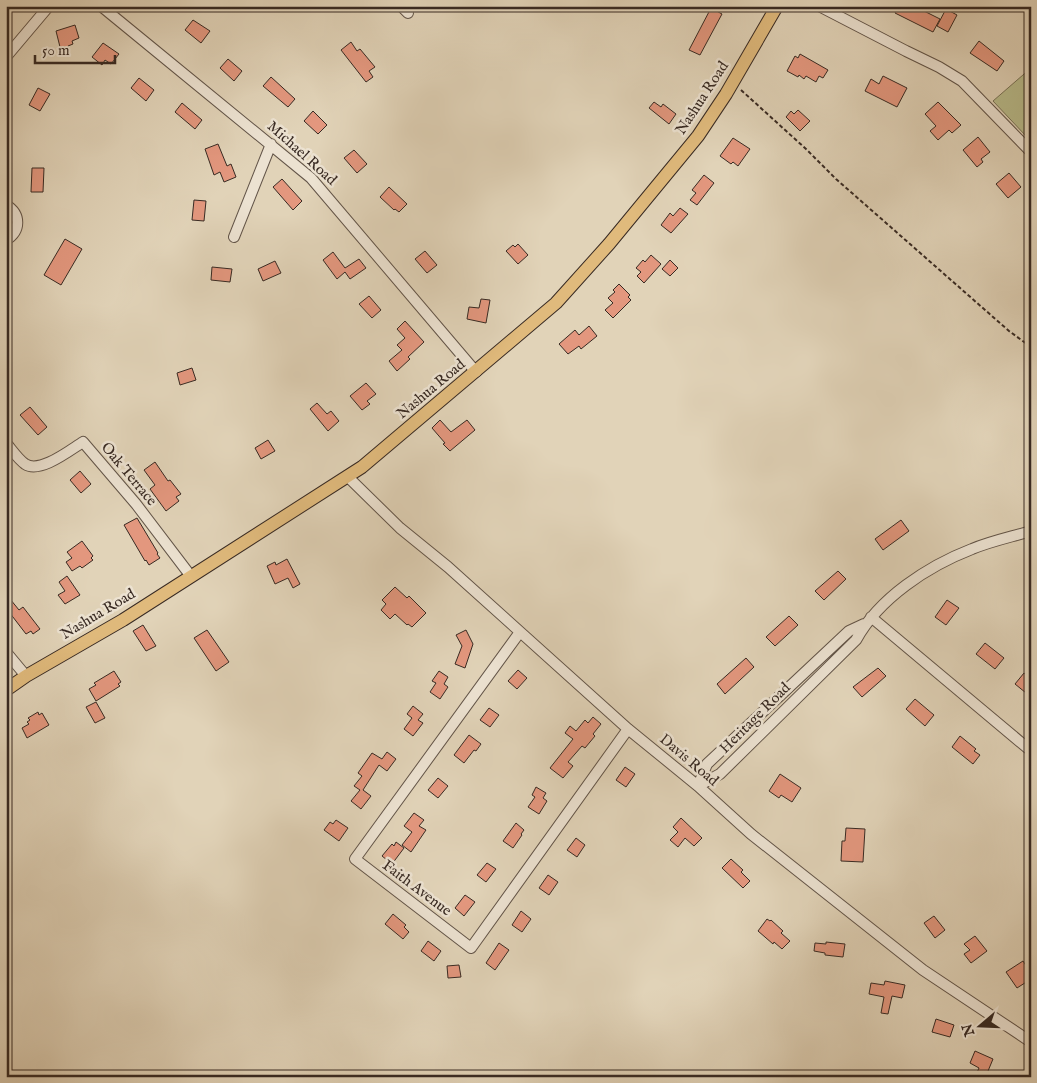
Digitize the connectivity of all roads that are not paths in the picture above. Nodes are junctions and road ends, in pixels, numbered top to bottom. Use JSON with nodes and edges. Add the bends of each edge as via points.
{"nodes":[{"id":1,"x":49,"y":6,"type":"edge"},
{"id":2,"x":101,"y":6,"type":"edge"},
{"id":3,"x":777,"y":6,"type":"edge"},
{"id":4,"x":819,"y":6,"type":"edge"},
{"id":5,"x":6,"y":57,"type":"edge"},
{"id":6,"x":272,"y":144,"type":"junction"},
{"id":7,"x":1031,"y":152,"type":"edge"},
{"id":8,"x":6,"y":205,"type":"edge"},
{"id":9,"x":234,"y":237,"type":"dead end"},
{"id":10,"x":6,"y":240,"type":"edge"},
{"id":11,"x":476,"y":372,"type":"junction"},
{"id":12,"x":6,"y":443,"type":"edge"},
{"id":13,"x":348,"y":476,"type":"junction"},
{"id":14,"x":1031,"y":531,"type":"edge"},
{"id":15,"x":190,"y":575,"type":"junction"},
{"id":16,"x":868,"y":621,"type":"junction"},
{"id":17,"x":520,"y":632,"type":"junction"},
{"id":18,"x":6,"y":652,"type":"edge"},
{"id":19,"x":819,"y":659,"type":"junction"},
{"id":20,"x":828,"y":667,"type":"junction"},
{"id":21,"x":26,"y":676,"type":"junction"},
{"id":22,"x":6,"y":690,"type":"edge"},
{"id":23,"x":774,"y":701,"type":"junction"},
{"id":24,"x":783,"y":711,"type":"junction"},
{"id":25,"x":628,"y":729,"type":"junction"},
{"id":26,"x":1031,"y":750,"type":"edge"},
{"id":27,"x":698,"y":786,"type":"junction"},
{"id":28,"x":1031,"y":1042,"type":"edge"}],
"edges":[{"from":1,"to":5,"type":"street"},
{"from":2,"to":6,"type":"street","name":"Michael Road"},
{"from":3,"to":11,"type":"main road","name":"Nashua Road","via":[[698,136],[556,303]]},
{"from":4,"to":7,"type":"street","via":[[962,81]]},
{"from":6,"to":9,"type":"street"},
{"from":6,"to":11,"type":"street","name":"Michael Road","via":[[320,186]]},
{"from":8,"to":10,"type":"street","via":[[14,210],[18,221],[15,232]]},
{"from":11,"to":13,"type":"main road","name":"Nashua Road"},
{"from":12,"to":15,"type":"street","name":"Oak Terrace","via":[[24,464],[33,466],[51,462],[83,442]]},
{"from":13,"to":15,"type":"main road","name":"Nashua Road"},
{"from":13,"to":17,"type":"street","name":"Davis Road","via":[[400,528]]},
{"from":14,"to":16,"type":"street","name":"Heritage Road","via":[[982,545],[943,562],[906,586]]},
{"from":15,"to":21,"type":"main road","name":"Nashua Road","via":[[123,620]]},
{"from":16,"to":19,"type":"street","name":"Heritage Road","via":[[849,631]]},
{"from":16,"to":20,"type":"street","name":"Heritage Road","via":[[856,640]]},
{"from":16,"to":26,"type":"street"},
{"from":17,"to":25,"type":"street","name":"Davis Road"},
{"from":17,"to":25,"type":"street","name":"Faith Avenue","via":[[355,859],[471,948]]},
{"from":18,"to":21,"type":"street"},
{"from":19,"to":20,"type":"street"},
{"from":19,"to":23,"type":"street","name":"Heritage Road"},
{"from":20,"to":24,"type":"street","name":"Heritage Road"},
{"from":21,"to":22,"type":"main road","name":"Nashua Road"},
{"from":23,"to":24,"type":"street"},
{"from":23,"to":27,"type":"street","name":"Heritage Road","via":[[707,764]]},
{"from":24,"to":27,"type":"street","name":"Heritage Road","via":[[720,774]]},
{"from":25,"to":27,"type":"street","name":"Davis Road"},
{"from":27,"to":28,"type":"street","name":"Davis Road","via":[[751,834],[869,928],[924,970]]}]}
